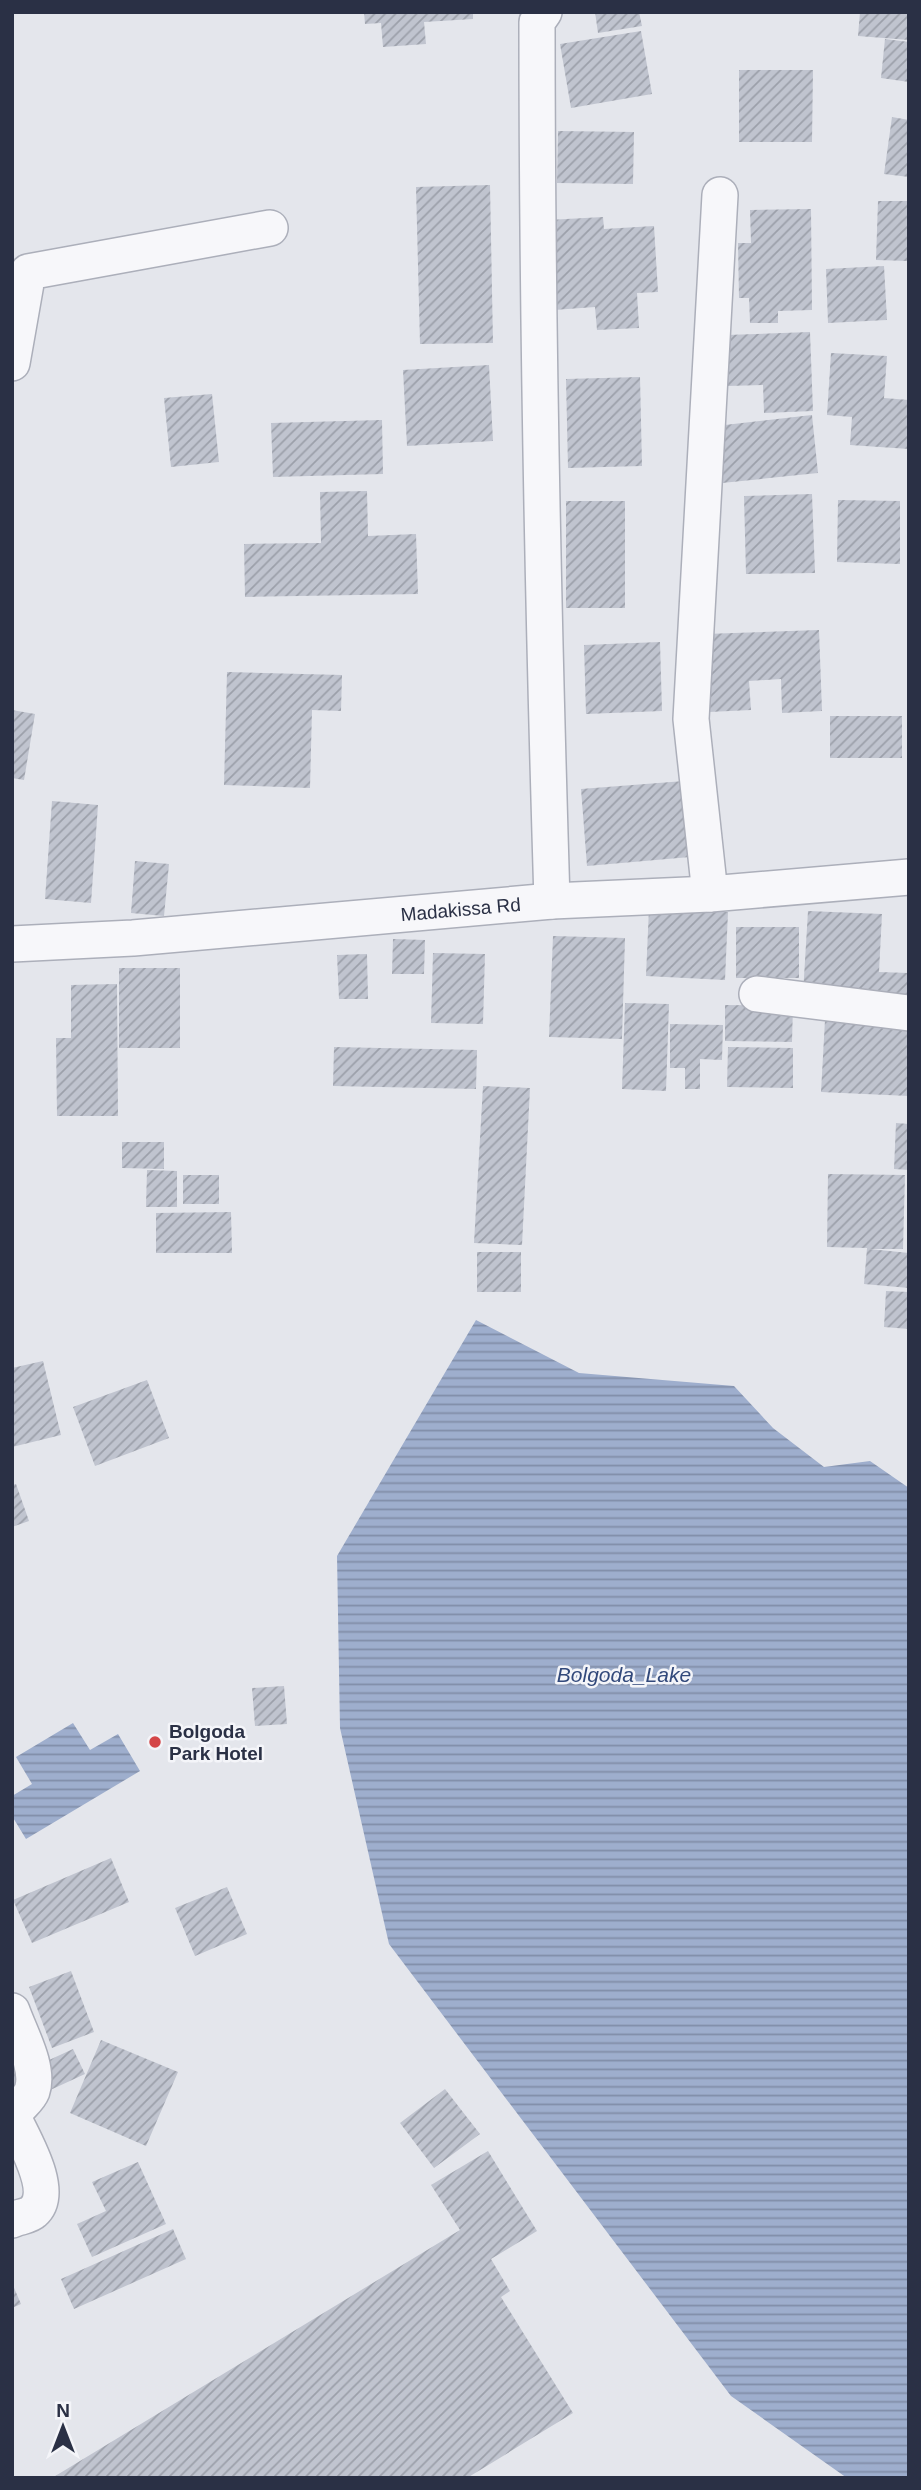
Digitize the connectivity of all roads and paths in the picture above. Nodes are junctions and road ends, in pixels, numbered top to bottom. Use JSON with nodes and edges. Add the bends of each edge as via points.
{"nodes":[{"id":1,"x":544,"y":12,"type":"edge"},
{"id":2,"x":720,"y":195,"type":"dead end"},
{"id":3,"x":270,"y":228,"type":"dead end"},
{"id":4,"x":12,"y":363,"type":"edge"},
{"id":5,"x":909,"y":877,"type":"edge"},
{"id":6,"x":710,"y":894,"type":"junction"},
{"id":7,"x":552,"y":901,"type":"junction"},
{"id":8,"x":12,"y":944,"type":"edge"},
{"id":9,"x":757,"y":995,"type":"dead end"},
{"id":10,"x":909,"y":1013,"type":"edge"},
{"id":11,"x":12,"y":2011,"type":"edge"},
{"id":12,"x":12,"y":2220,"type":"edge"}],
"edges":[{"from":1,"to":7,"type":"street","via":[[537,22],[539,484]]},
{"from":2,"to":6,"type":"street","via":[[691,719]]},
{"from":3,"to":4,"type":"street","via":[[28,272]]},
{"from":5,"to":6,"type":"street","name":"Madakissa Rd"},
{"from":6,"to":7,"type":"street","name":"Madakissa Rd"},
{"from":7,"to":8,"type":"street","name":"Madakissa Rd","via":[[133,938]]},
{"from":9,"to":10,"type":"street"},
{"from":11,"to":12,"type":"street","via":[[34,2075],[31,2093],[13,2117],[40,2175],[41,2199],[33,2212]]}]}
